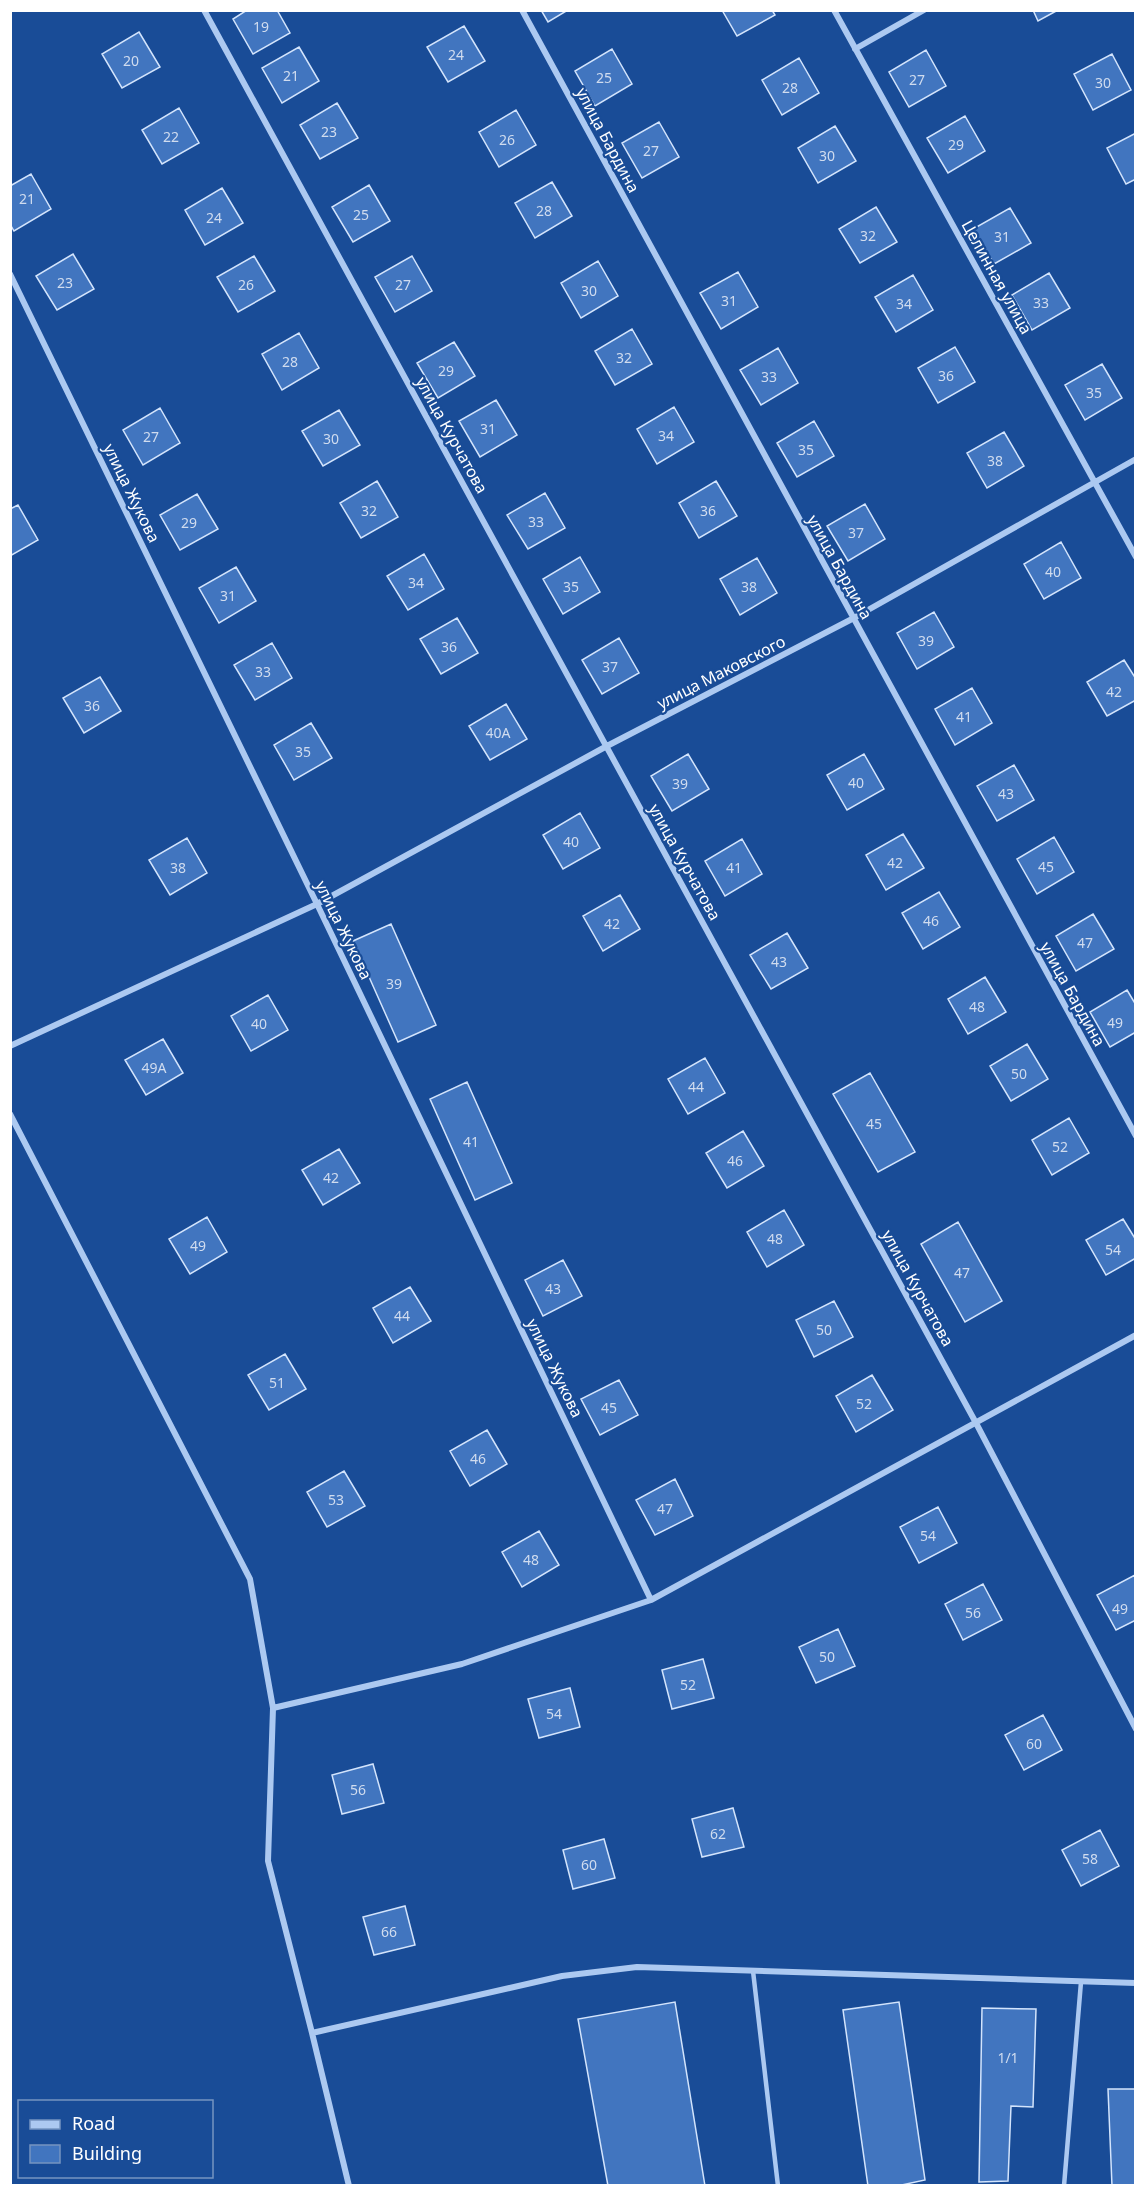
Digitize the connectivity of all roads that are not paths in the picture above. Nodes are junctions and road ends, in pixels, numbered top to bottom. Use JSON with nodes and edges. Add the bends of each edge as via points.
{"nodes":[{"id":1,"x":204,"y":10,"type":"edge"},
{"id":2,"x":522,"y":10,"type":"edge"},
{"id":3,"x":834,"y":10,"type":"edge"},
{"id":4,"x":924,"y":10,"type":"edge"},
{"id":5,"x":855,"y":49,"type":"junction"},
{"id":6,"x":10,"y":274,"type":"edge"},
{"id":7,"x":1136,"y":459,"type":"edge"},
{"id":8,"x":1094,"y":480,"type":"junction"},
{"id":9,"x":1136,"y":557,"type":"edge"},
{"id":10,"x":852,"y":619,"type":"junction"},
{"id":11,"x":607,"y":746,"type":"junction"},
{"id":12,"x":317,"y":903,"type":"junction"},
{"id":13,"x":10,"y":1046,"type":"edge"},
{"id":14,"x":10,"y":1114,"type":"edge"},
{"id":15,"x":1136,"y":1136,"type":"edge"},
{"id":16,"x":1136,"y":1335,"type":"edge"},
{"id":17,"x":976,"y":1423,"type":"junction"},
{"id":18,"x":651,"y":1600,"type":"junction"},
{"id":19,"x":273,"y":1708,"type":"junction"},
{"id":20,"x":1136,"y":1729,"type":"edge"},
{"id":21,"x":753,"y":1971,"type":"junction"},
{"id":22,"x":1081,"y":1982,"type":"junction"},
{"id":23,"x":1136,"y":1983,"type":"edge"},
{"id":24,"x":312,"y":2033,"type":"junction"},
{"id":25,"x":349,"y":2186,"type":"edge"},
{"id":26,"x":778,"y":2186,"type":"edge"},
{"id":27,"x":1064,"y":2186,"type":"edge"}],
"edges":[{"from":1,"to":11,"type":"street","name":"улица Курчатова"},
{"from":2,"to":10,"type":"street","name":"улица Бардина"},
{"from":3,"to":5,"type":"street","name":"Целинная улица"},
{"from":4,"to":5,"type":"street"},
{"from":5,"to":8,"type":"street","name":"Целинная улица"},
{"from":6,"to":12,"type":"street","name":"улица Жукова"},
{"from":7,"to":8,"type":"street","name":"улица Маковского"},
{"from":8,"to":9,"type":"street","name":"Целинная улица"},
{"from":8,"to":10,"type":"street","name":"улица Маковского"},
{"from":10,"to":11,"type":"street","name":"улица Маковского"},
{"from":10,"to":15,"type":"street","name":"улица Бардина"},
{"from":11,"to":12,"type":"street","name":"улица Маковского"},
{"from":11,"to":17,"type":"street","name":"улица Курчатова"},
{"from":12,"to":13,"type":"street","name":"улица Маковского"},
{"from":12,"to":18,"type":"street","name":"улица Жукова"},
{"from":14,"to":19,"type":"street","via":[[249,1579]]},
{"from":16,"to":17,"type":"street"},
{"from":17,"to":18,"type":"street"},
{"from":17,"to":20,"type":"street","name":"улица Курчатова"},
{"from":18,"to":19,"type":"street","via":[[462,1664]]},
{"from":19,"to":24,"type":"street","via":[[268,1861]]},
{"from":21,"to":22,"type":"street"},
{"from":21,"to":24,"type":"street","via":[[637,1967],[562,1976]]},
{"from":21,"to":26,"type":"lane"},
{"from":22,"to":23,"type":"street"},
{"from":22,"to":27,"type":"lane"},
{"from":24,"to":25,"type":"street"}]}
